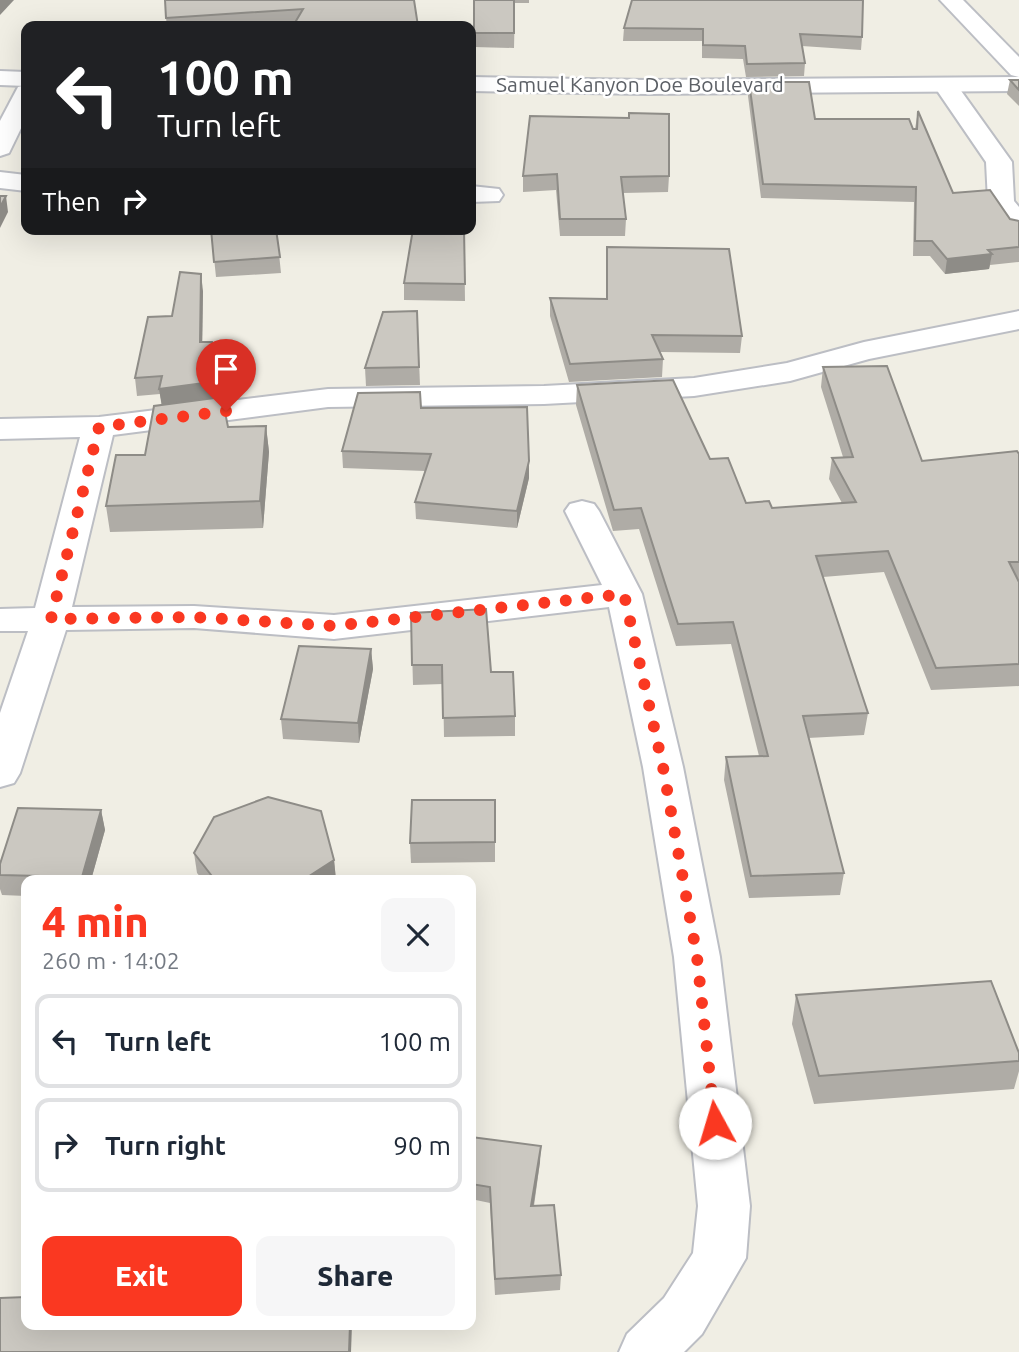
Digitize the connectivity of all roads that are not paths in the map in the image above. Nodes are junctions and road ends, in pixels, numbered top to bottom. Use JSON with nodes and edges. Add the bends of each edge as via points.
{"nodes":[{"id":1,"x":951,"y":0,"type":"edge"},
{"id":2,"x":1019,"y":70,"type":"edge"},
{"id":3,"x":0,"y":78,"type":"edge"},
{"id":4,"x":21,"y":79,"type":"edge"},
{"id":5,"x":476,"y":84,"type":"edge"},
{"id":6,"x":1019,"y":84,"type":"edge"},
{"id":7,"x":946,"y":86,"type":"junction"},
{"id":8,"x":21,"y":103,"type":"edge"},
{"id":9,"x":0,"y":148,"type":"edge"},
{"id":10,"x":0,"y":180,"type":"edge"},
{"id":11,"x":21,"y":182,"type":"edge"},
{"id":12,"x":1019,"y":226,"type":"edge"},
{"id":13,"x":1019,"y":320,"type":"edge"},
{"id":14,"x":99,"y":427,"type":"junction"},
{"id":15,"x":0,"y":429,"type":"edge"},
{"id":16,"x":582,"y":511,"type":"dead end"},
{"id":17,"x":624,"y":594,"type":"junction"},
{"id":18,"x":51,"y":619,"type":"junction"},
{"id":19,"x":0,"y":621,"type":"edge"},
{"id":20,"x":0,"y":774,"type":"edge"},
{"id":21,"x":647,"y":1352,"type":"edge"}],
"edges":[{"from":1,"to":2,"type":"street"},
{"from":3,"to":4,"type":"street"},
{"from":5,"to":7,"type":"street","name":"Samuel Kanyon Doe Boulevard"},
{"from":6,"to":7,"type":"street","name":"Samuel Kanyon Doe Boulevard"},
{"from":7,"to":12,"type":"street","via":[[999,162],[1001,201]]},
{"from":8,"to":9,"type":"street"},
{"from":10,"to":11,"type":"street"},
{"from":13,"to":14,"type":"street","via":[[864,351],[789,372],[694,387],[544,396],[328,398]]},
{"from":14,"to":15,"type":"street"},
{"from":14,"to":18,"type":"street"},
{"from":16,"to":17,"type":"street"},
{"from":17,"to":18,"type":"street","via":[[334,626],[194,617]]},
{"from":17,"to":21,"type":"street","via":[[663,767],[697,957],[724,1206],[719,1258],[683,1316]]},
{"from":18,"to":19,"type":"street"},
{"from":18,"to":20,"type":"street"}]}
